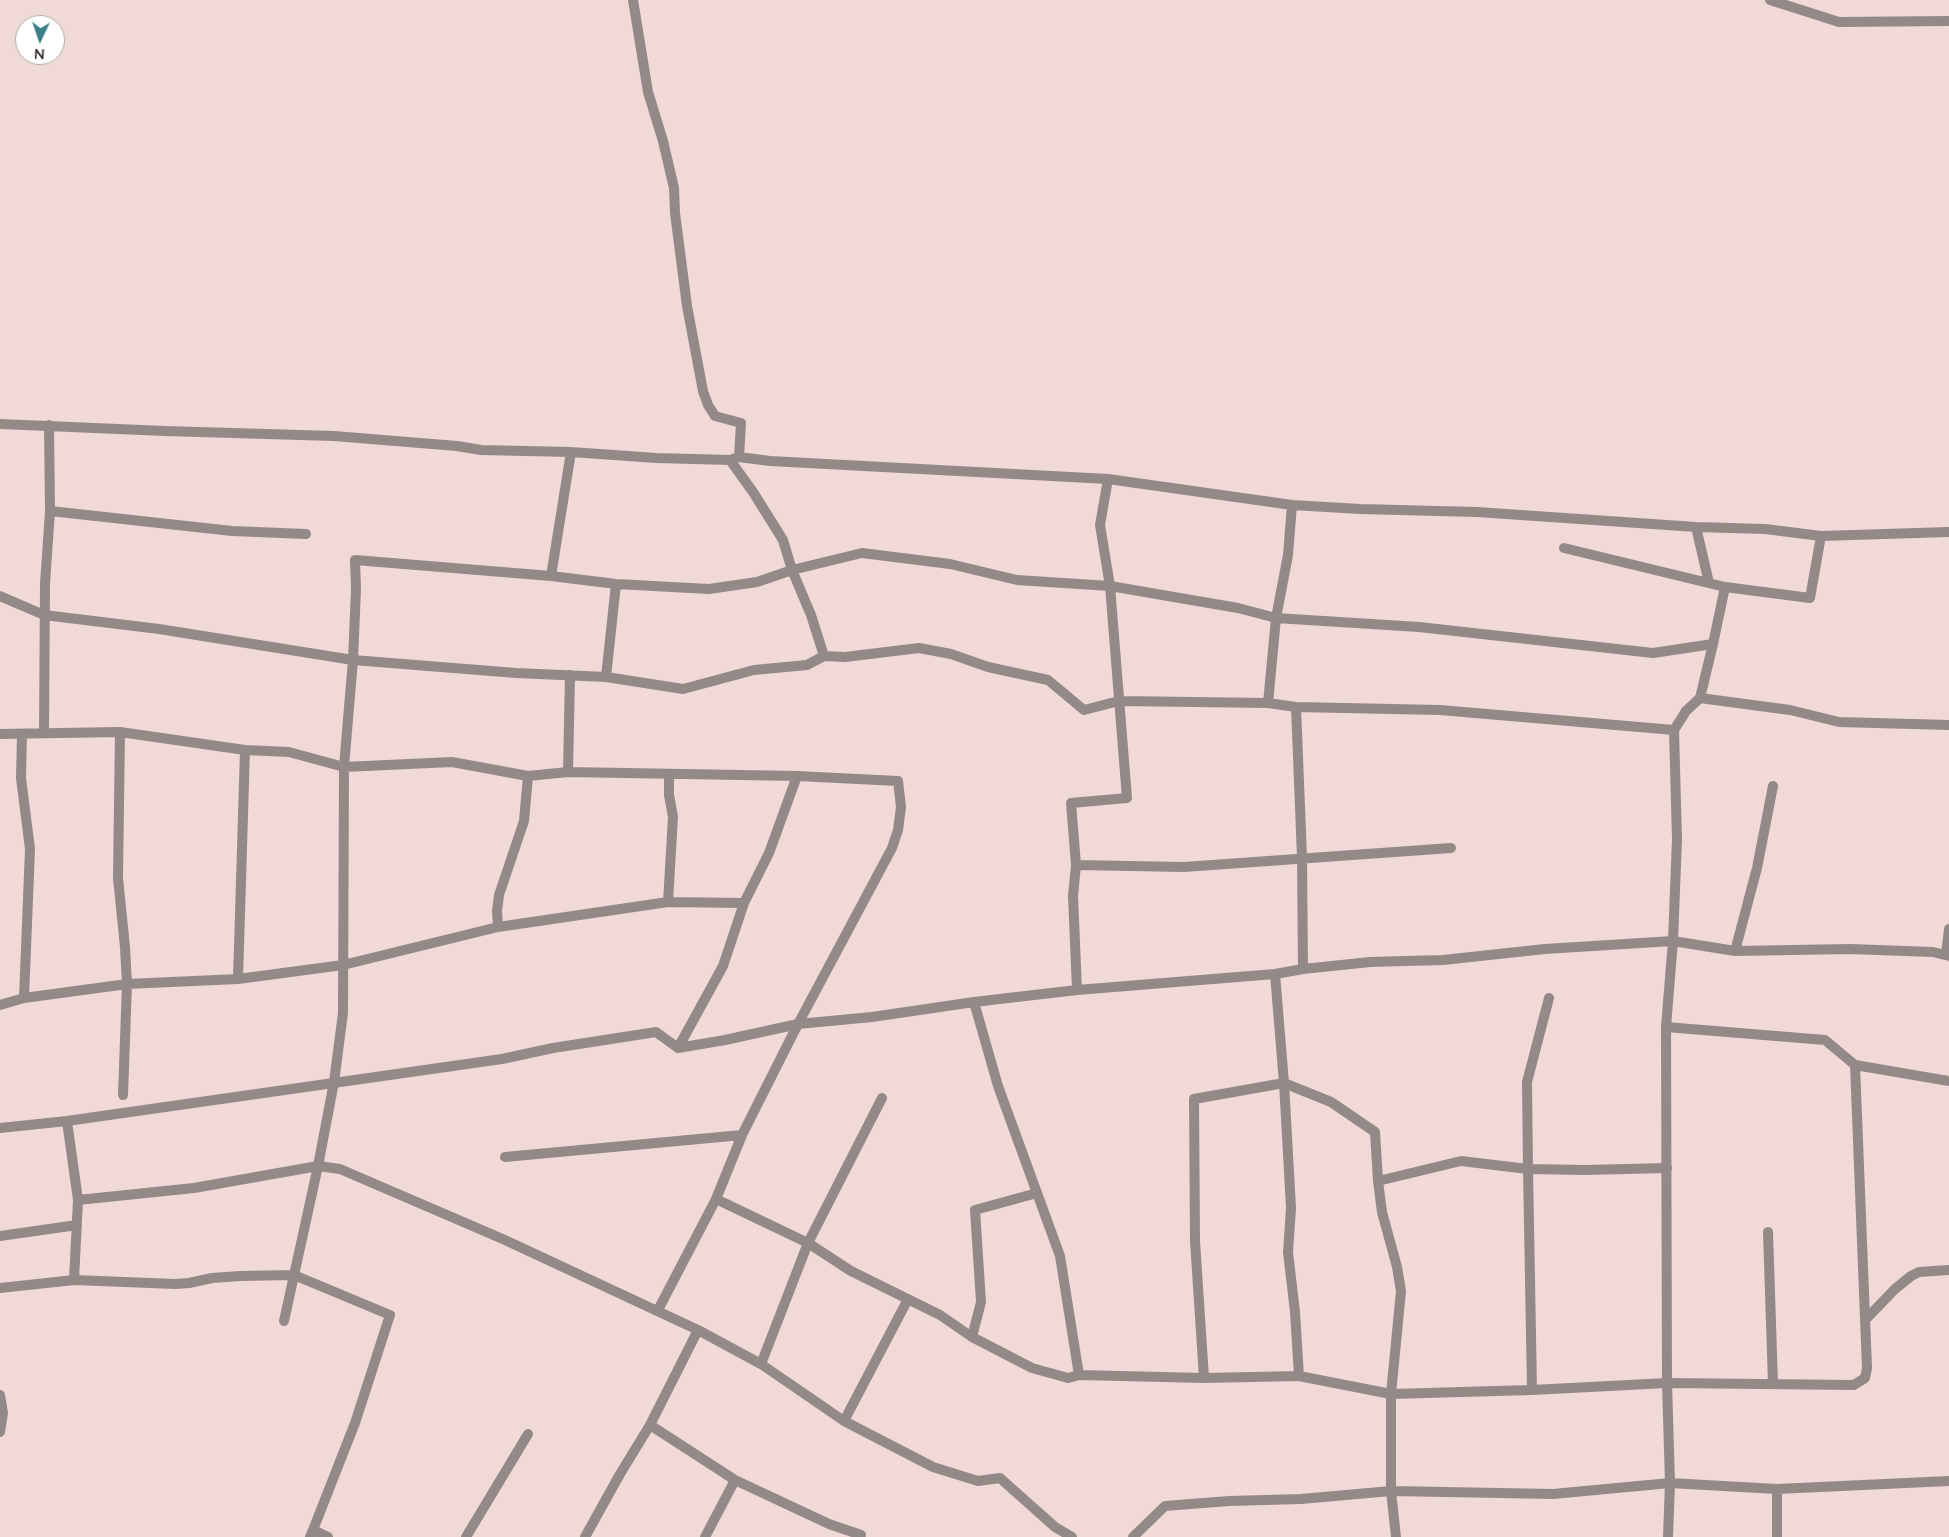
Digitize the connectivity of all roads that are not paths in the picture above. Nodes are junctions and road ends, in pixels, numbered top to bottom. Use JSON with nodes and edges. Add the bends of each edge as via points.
{"nodes":[{"id":1,"x":633,"y":0,"type":"edge"},
{"id":2,"x":1770,"y":0,"type":"edge"},
{"id":3,"x":1949,"y":21,"type":"edge"},
{"id":4,"x":0,"y":424,"type":"edge"},
{"id":5,"x":50,"y":425,"type":"junction"},
{"id":6,"x":572,"y":452,"type":"junction"},
{"id":7,"x":734,"y":458,"type":"junction"},
{"id":8,"x":1108,"y":479,"type":"junction"},
{"id":9,"x":1292,"y":505,"type":"junction"},
{"id":10,"x":50,"y":511,"type":"junction"},
{"id":11,"x":1696,"y":527,"type":"junction"},
{"id":12,"x":1949,"y":532,"type":"edge"},
{"id":13,"x":306,"y":534,"type":"dead end"},
{"id":14,"x":1821,"y":536,"type":"junction"},
{"id":15,"x":1564,"y":548,"type":"dead end"},
{"id":16,"x":792,"y":570,"type":"junction"},
{"id":17,"x":551,"y":576,"type":"junction"},
{"id":18,"x":1709,"y":583,"type":"junction"},
{"id":19,"x":616,"y":584,"type":"junction"},
{"id":20,"x":1110,"y":586,"type":"junction"},
{"id":21,"x":1725,"y":587,"type":"junction"},
{"id":22,"x":0,"y":596,"type":"edge"},
{"id":23,"x":44,"y":615,"type":"junction"},
{"id":24,"x":1276,"y":618,"type":"junction"},
{"id":25,"x":1713,"y":644,"type":"junction"},
{"id":26,"x":824,"y":656,"type":"junction"},
{"id":27,"x":352,"y":660,"type":"junction"},
{"id":28,"x":570,"y":675,"type":"junction"},
{"id":29,"x":606,"y":677,"type":"junction"},
{"id":30,"x":1700,"y":698,"type":"junction"},
{"id":31,"x":1119,"y":701,"type":"junction"},
{"id":32,"x":1268,"y":702,"type":"junction"},
{"id":33,"x":1296,"y":707,"type":"junction"},
{"id":34,"x":1949,"y":725,"type":"edge"},
{"id":35,"x":1674,"y":730,"type":"junction"},
{"id":36,"x":120,"y":732,"type":"junction"},
{"id":37,"x":44,"y":733,"type":"junction"},
{"id":38,"x":0,"y":734,"type":"edge"},
{"id":39,"x":22,"y":734,"type":"junction"},
{"id":40,"x":245,"y":750,"type":"junction"},
{"id":41,"x":344,"y":767,"type":"junction"},
{"id":42,"x":568,"y":772,"type":"junction"},
{"id":43,"x":669,"y":774,"type":"junction"},
{"id":44,"x":528,"y":776,"type":"junction"},
{"id":45,"x":797,"y":776,"type":"junction"},
{"id":46,"x":1773,"y":786,"type":"dead end"},
{"id":47,"x":1451,"y":848,"type":"dead end"},
{"id":48,"x":1302,"y":857,"type":"junction"},
{"id":49,"x":1076,"y":865,"type":"junction"},
{"id":50,"x":668,"y":902,"type":"junction"},
{"id":51,"x":744,"y":903,"type":"junction"},
{"id":52,"x":498,"y":927,"type":"junction"},
{"id":53,"x":1949,"y":929,"type":"edge"},
{"id":54,"x":1673,"y":941,"type":"junction"},
{"id":55,"x":1735,"y":951,"type":"junction"},
{"id":56,"x":1947,"y":955,"type":"edge"},
{"id":57,"x":343,"y":965,"type":"junction"},
{"id":58,"x":1303,"y":968,"type":"junction"},
{"id":59,"x":1275,"y":974,"type":"junction"},
{"id":60,"x":238,"y":979,"type":"junction"},
{"id":61,"x":126,"y":984,"type":"junction"},
{"id":62,"x":1077,"y":990,"type":"junction"},
{"id":63,"x":24,"y":998,"type":"junction"},
{"id":64,"x":1549,"y":998,"type":"dead end"},
{"id":65,"x":974,"y":1002,"type":"junction"},
{"id":66,"x":0,"y":1005,"type":"edge"},
{"id":67,"x":798,"y":1024,"type":"junction"},
{"id":68,"x":1666,"y":1027,"type":"junction"},
{"id":69,"x":678,"y":1048,"type":"junction"},
{"id":70,"x":1855,"y":1065,"type":"junction"},
{"id":71,"x":1949,"y":1081,"type":"edge"},
{"id":72,"x":334,"y":1082,"type":"junction"},
{"id":73,"x":1284,"y":1083,"type":"junction"},
{"id":74,"x":123,"y":1095,"type":"dead end"},
{"id":75,"x":882,"y":1098,"type":"dead end"},
{"id":76,"x":67,"y":1121,"type":"junction"},
{"id":77,"x":0,"y":1128,"type":"edge"},
{"id":78,"x":742,"y":1135,"type":"junction"},
{"id":79,"x":505,"y":1157,"type":"dead end"},
{"id":80,"x":318,"y":1166,"type":"junction"},
{"id":81,"x":1667,"y":1168,"type":"junction"},
{"id":82,"x":1528,"y":1169,"type":"junction"},
{"id":83,"x":1378,"y":1181,"type":"junction"},
{"id":84,"x":1037,"y":1193,"type":"junction"},
{"id":85,"x":716,"y":1199,"type":"junction"},
{"id":86,"x":78,"y":1200,"type":"junction"},
{"id":87,"x":77,"y":1225,"type":"junction"},
{"id":88,"x":1768,"y":1232,"type":"dead end"},
{"id":89,"x":0,"y":1236,"type":"edge"},
{"id":90,"x":808,"y":1243,"type":"junction"},
{"id":91,"x":1949,"y":1270,"type":"edge"},
{"id":92,"x":294,"y":1275,"type":"junction"},
{"id":93,"x":74,"y":1280,"type":"junction"},
{"id":94,"x":0,"y":1288,"type":"edge"},
{"id":95,"x":907,"y":1300,"type":"junction"},
{"id":96,"x":658,"y":1310,"type":"junction"},
{"id":97,"x":1866,"y":1319,"type":"junction"},
{"id":98,"x":284,"y":1321,"type":"dead end"},
{"id":99,"x":698,"y":1330,"type":"junction"},
{"id":100,"x":972,"y":1337,"type":"junction"},
{"id":101,"x":761,"y":1364,"type":"junction"},
{"id":102,"x":1079,"y":1375,"type":"junction"},
{"id":103,"x":1299,"y":1376,"type":"junction"},
{"id":104,"x":1204,"y":1378,"type":"junction"},
{"id":105,"x":1667,"y":1383,"type":"junction"},
{"id":106,"x":1772,"y":1384,"type":"junction"},
{"id":107,"x":1532,"y":1390,"type":"junction"},
{"id":108,"x":1391,"y":1394,"type":"junction"},
{"id":109,"x":0,"y":1395,"type":"edge"},
{"id":110,"x":844,"y":1421,"type":"junction"},
{"id":111,"x":650,"y":1425,"type":"junction"},
{"id":112,"x":0,"y":1432,"type":"edge"},
{"id":113,"x":528,"y":1434,"type":"dead end"},
{"id":114,"x":735,"y":1480,"type":"junction"},
{"id":115,"x":1949,"y":1481,"type":"edge"},
{"id":116,"x":1670,"y":1483,"type":"junction"},
{"id":117,"x":1777,"y":1489,"type":"junction"},
{"id":118,"x":1391,"y":1491,"type":"junction"},
{"id":119,"x":311,"y":1533,"type":"edge"},
{"id":120,"x":861,"y":1535,"type":"dead end"},
{"id":121,"x":328,"y":1537,"type":"edge"},
{"id":122,"x":466,"y":1537,"type":"edge"},
{"id":123,"x":585,"y":1537,"type":"edge"},
{"id":124,"x":704,"y":1537,"type":"edge"},
{"id":125,"x":1072,"y":1537,"type":"edge"},
{"id":126,"x":1133,"y":1537,"type":"edge"},
{"id":127,"x":1396,"y":1537,"type":"edge"},
{"id":128,"x":1668,"y":1537,"type":"edge"},
{"id":129,"x":1777,"y":1537,"type":"edge"}],
"edges":[{"from":1,"to":7,"type":"street","via":[[648,92],[674,188],[687,306],[703,391],[715,416],[741,423]]},
{"from":2,"to":3,"type":"street","via":[[1839,22]]},
{"from":4,"to":5,"type":"street"},
{"from":5,"to":6,"type":"street","via":[[325,436],[481,450]]},
{"from":5,"to":10,"type":"street"},
{"from":6,"to":7,"type":"street","via":[[656,458]]},
{"from":6,"to":17,"type":"street"},
{"from":7,"to":8,"type":"street"},
{"from":7,"to":16,"type":"street","via":[[783,540]]},
{"from":8,"to":9,"type":"street"},
{"from":8,"to":20,"type":"street","via":[[1100,524]]},
{"from":9,"to":11,"type":"street","via":[[1476,512]]},
{"from":9,"to":24,"type":"street","via":[[1288,555]]},
{"from":10,"to":13,"type":"street","via":[[232,531]]},
{"from":10,"to":23,"type":"street"},
{"from":11,"to":14,"type":"street","via":[[1765,529]]},
{"from":11,"to":18,"type":"street"},
{"from":12,"to":14,"type":"street"},
{"from":14,"to":21,"type":"street","via":[[1810,598]]},
{"from":15,"to":18,"type":"street"},
{"from":16,"to":19,"type":"street","via":[[756,582],[710,589]]},
{"from":16,"to":20,"type":"street","via":[[862,553],[950,564],[1017,580]]},
{"from":16,"to":26,"type":"street"},
{"from":17,"to":19,"type":"street"},
{"from":17,"to":27,"type":"street","via":[[355,560]]},
{"from":18,"to":21,"type":"street"},
{"from":19,"to":29,"type":"street"},
{"from":20,"to":24,"type":"street","via":[[1238,608]]},
{"from":20,"to":31,"type":"street"},
{"from":21,"to":25,"type":"street"},
{"from":22,"to":23,"type":"street"},
{"from":23,"to":27,"type":"street","via":[[159,629]]},
{"from":23,"to":37,"type":"street"},
{"from":24,"to":25,"type":"street","via":[[1419,627],[1653,653]]},
{"from":24,"to":32,"type":"street"},
{"from":25,"to":30,"type":"street"},
{"from":26,"to":29,"type":"street","via":[[807,665],[754,670],[683,689]]},
{"from":26,"to":31,"type":"street","via":[[845,657],[920,648],[951,654],[988,668],[1048,680],[1084,710]]},
{"from":27,"to":28,"type":"street","via":[[516,674]]},
{"from":27,"to":41,"type":"street"},
{"from":28,"to":29,"type":"street"},
{"from":28,"to":42,"type":"street"},
{"from":30,"to":34,"type":"street","via":[[1790,710],[1839,722]]},
{"from":30,"to":35,"type":"street","via":[[1686,711]]},
{"from":31,"to":32,"type":"street"},
{"from":31,"to":49,"type":"street","via":[[1127,798],[1072,803]]},
{"from":32,"to":33,"type":"street"},
{"from":33,"to":35,"type":"street","via":[[1440,710]]},
{"from":33,"to":48,"type":"street"},
{"from":35,"to":54,"type":"street","via":[[1677,839]]},
{"from":36,"to":37,"type":"street"},
{"from":36,"to":40,"type":"street"},
{"from":36,"to":61,"type":"street","via":[[118,878]]},
{"from":37,"to":39,"type":"street"},
{"from":38,"to":39,"type":"street"},
{"from":39,"to":63,"type":"street","via":[[21,778],[30,849]]},
{"from":40,"to":41,"type":"street","via":[[289,752]]},
{"from":40,"to":60,"type":"street"},
{"from":41,"to":44,"type":"street","via":[[452,762]]},
{"from":41,"to":57,"type":"street"},
{"from":42,"to":43,"type":"street"},
{"from":42,"to":44,"type":"street"},
{"from":43,"to":45,"type":"street"},
{"from":43,"to":50,"type":"street","via":[[673,817]]},
{"from":44,"to":52,"type":"street","via":[[524,820],[499,895]]},
{"from":45,"to":51,"type":"street","via":[[769,853]]},
{"from":45,"to":67,"type":"street","via":[[898,781],[901,807],[892,848]]},
{"from":46,"to":55,"type":"street","via":[[1757,868]]},
{"from":47,"to":48,"type":"street"},
{"from":48,"to":49,"type":"street","via":[[1184,867]]},
{"from":48,"to":58,"type":"street"},
{"from":49,"to":62,"type":"street","via":[[1073,896]]},
{"from":50,"to":51,"type":"street"},
{"from":50,"to":52,"type":"street"},
{"from":51,"to":69,"type":"street","via":[[723,966]]},
{"from":52,"to":57,"type":"street"},
{"from":53,"to":56,"type":"street"},
{"from":54,"to":55,"type":"street"},
{"from":54,"to":58,"type":"street"},
{"from":54,"to":68,"type":"street"},
{"from":55,"to":56,"type":"street","via":[[1850,949]]},
{"from":57,"to":60,"type":"street"},
{"from":57,"to":72,"type":"street","via":[[343,1013]]},
{"from":58,"to":59,"type":"street"},
{"from":59,"to":62,"type":"street"},
{"from":59,"to":73,"type":"street"},
{"from":60,"to":61,"type":"street"},
{"from":61,"to":63,"type":"street"},
{"from":61,"to":74,"type":"street"},
{"from":62,"to":65,"type":"street"},
{"from":63,"to":66,"type":"street"},
{"from":64,"to":82,"type":"street","via":[[1527,1082]]},
{"from":65,"to":67,"type":"street"},
{"from":65,"to":84,"type":"street","via":[[998,1086]]},
{"from":67,"to":69,"type":"street"},
{"from":67,"to":78,"type":"street"},
{"from":68,"to":70,"type":"street","via":[[1825,1040]]},
{"from":68,"to":81,"type":"street"},
{"from":69,"to":72,"type":"street","via":[[656,1032],[553,1048],[502,1060]]},
{"from":70,"to":71,"type":"street"},
{"from":70,"to":97,"type":"street"},
{"from":72,"to":76,"type":"street"},
{"from":72,"to":80,"type":"street"},
{"from":73,"to":83,"type":"street","via":[[1331,1102],[1375,1132]]},
{"from":73,"to":103,"type":"street","via":[[1291,1208],[1288,1252]]},
{"from":73,"to":104,"type":"street","via":[[1194,1099],[1195,1241]]},
{"from":75,"to":90,"type":"street"},
{"from":76,"to":77,"type":"street"},
{"from":76,"to":86,"type":"street"},
{"from":78,"to":79,"type":"street"},
{"from":78,"to":85,"type":"street"},
{"from":80,"to":86,"type":"street","via":[[194,1188]]},
{"from":80,"to":92,"type":"street"},
{"from":80,"to":96,"type":"street","via":[[340,1168]]},
{"from":81,"to":82,"type":"street"},
{"from":81,"to":105,"type":"street"},
{"from":82,"to":83,"type":"street","via":[[1461,1161]]},
{"from":82,"to":107,"type":"street"},
{"from":83,"to":108,"type":"street","via":[[1401,1291]]},
{"from":84,"to":100,"type":"street","via":[[975,1210],[981,1302]]},
{"from":84,"to":102,"type":"street","via":[[1060,1256]]},
{"from":85,"to":90,"type":"street"},
{"from":85,"to":96,"type":"street"},
{"from":86,"to":87,"type":"street"},
{"from":87,"to":89,"type":"street"},
{"from":87,"to":93,"type":"street"},
{"from":88,"to":106,"type":"street"},
{"from":90,"to":95,"type":"street","via":[[851,1271]]},
{"from":90,"to":101,"type":"street"},
{"from":91,"to":97,"type":"street","via":[[1920,1272],[1911,1276]]},
{"from":92,"to":93,"type":"street","via":[[240,1276],[182,1284]]},
{"from":92,"to":98,"type":"street"},
{"from":92,"to":119,"type":"street","via":[[390,1315],[355,1423]]},
{"from":93,"to":94,"type":"street"},
{"from":95,"to":100,"type":"street","via":[[940,1315]]},
{"from":95,"to":110,"type":"street"},
{"from":96,"to":99,"type":"street"},
{"from":97,"to":106,"type":"street","via":[[1865,1378],[1854,1385]]},
{"from":99,"to":101,"type":"street"},
{"from":99,"to":111,"type":"street"},
{"from":100,"to":102,"type":"street","via":[[1032,1368],[1068,1378]]},
{"from":101,"to":110,"type":"street"},
{"from":102,"to":104,"type":"street"},
{"from":103,"to":104,"type":"street"},
{"from":103,"to":108,"type":"street"},
{"from":105,"to":106,"type":"street"},
{"from":105,"to":107,"type":"street"},
{"from":105,"to":116,"type":"street"},
{"from":107,"to":108,"type":"street"},
{"from":108,"to":118,"type":"street"},
{"from":109,"to":112,"type":"street","via":[[3,1413]]},
{"from":110,"to":125,"type":"street","via":[[933,1467],[978,1481],[1000,1478],[1055,1527]]},
{"from":111,"to":114,"type":"street"},
{"from":111,"to":123,"type":"street"},
{"from":113,"to":122,"type":"street"},
{"from":114,"to":120,"type":"street"},
{"from":114,"to":124,"type":"street"},
{"from":115,"to":117,"type":"street"},
{"from":116,"to":117,"type":"street"},
{"from":116,"to":118,"type":"street","via":[[1552,1494]]},
{"from":116,"to":128,"type":"street"},
{"from":117,"to":129,"type":"street"},
{"from":118,"to":126,"type":"street","via":[[1165,1506]]},
{"from":118,"to":127,"type":"street"},
{"from":119,"to":121,"type":"street"}]}
